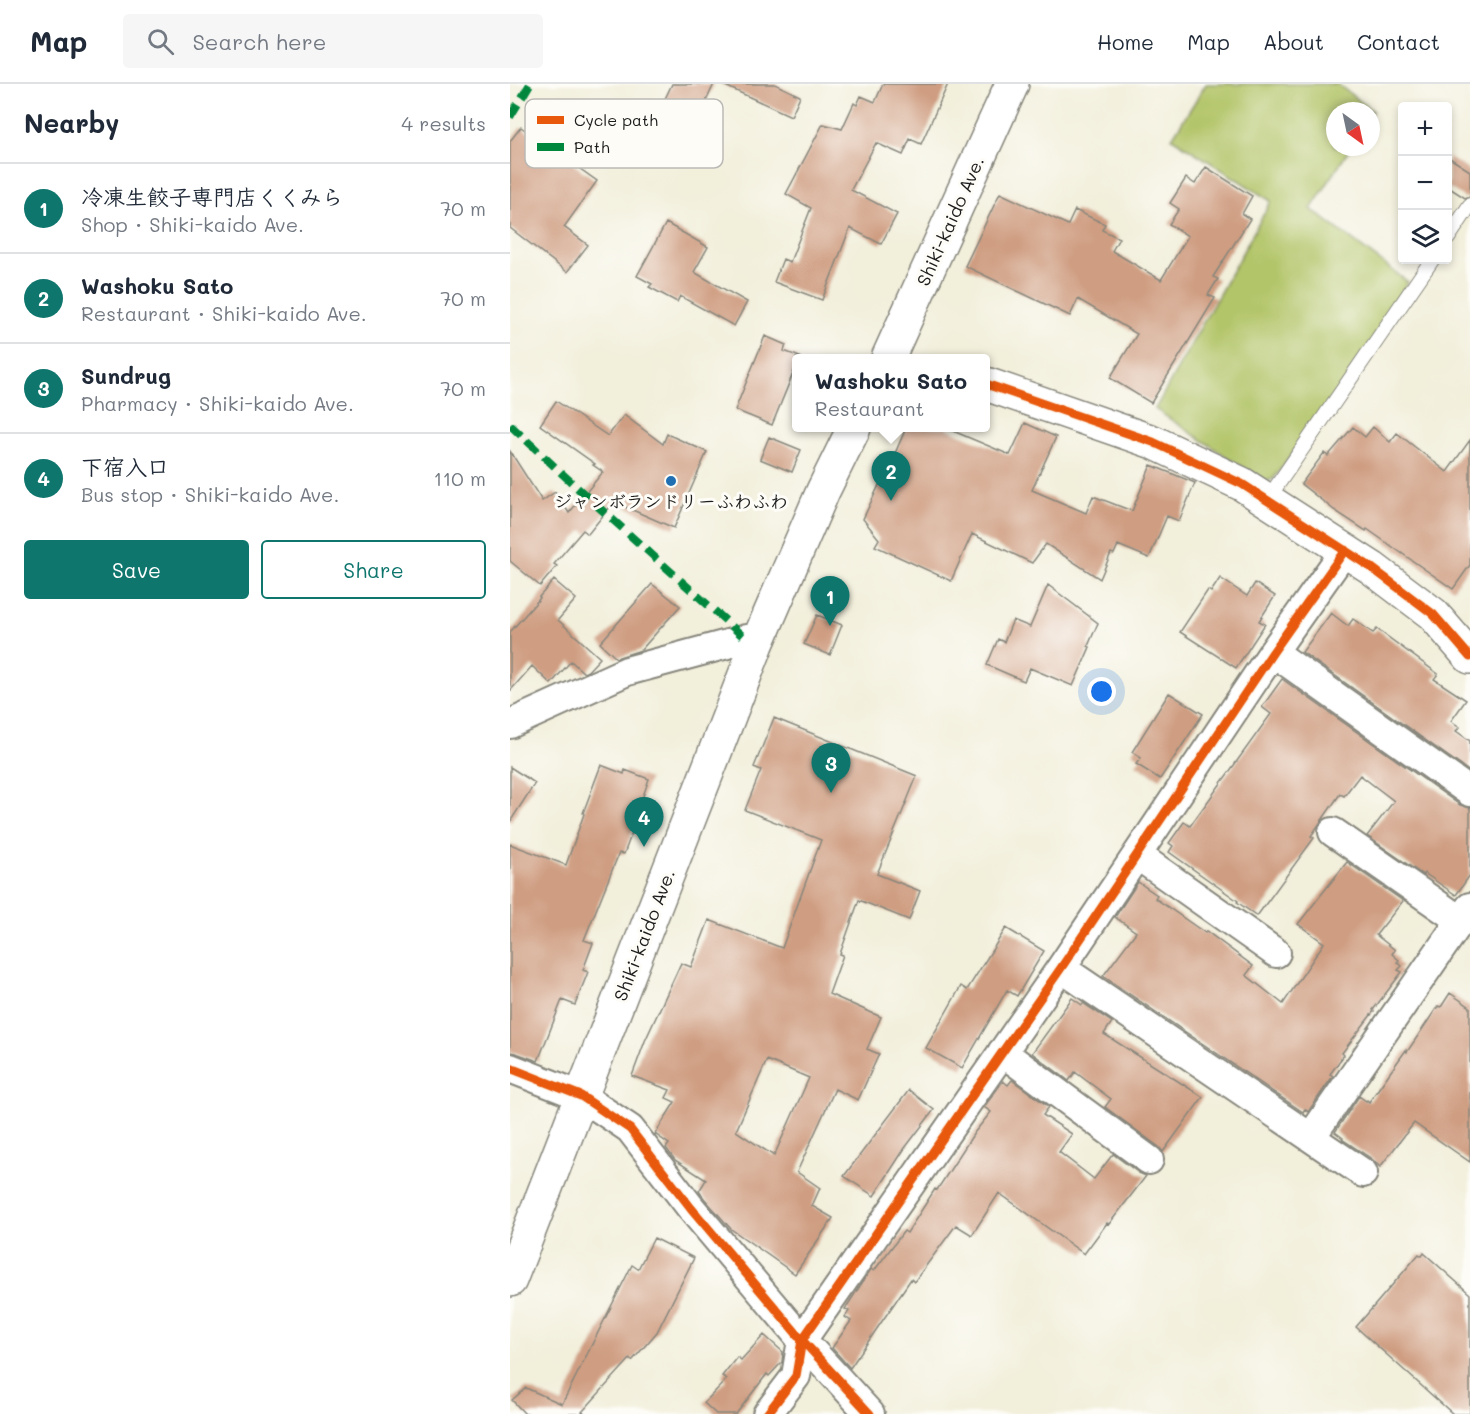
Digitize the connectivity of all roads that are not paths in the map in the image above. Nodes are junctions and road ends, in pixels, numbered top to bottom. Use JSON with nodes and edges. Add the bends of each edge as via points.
{"nodes":[{"id":1,"x":1012,"y":84,"type":"edge"},
{"id":2,"x":1470,"y":205,"type":"edge"},
{"id":3,"x":1452,"y":232,"type":"edge"},
{"id":4,"x":1429,"y":264,"type":"edge"},
{"id":5,"x":897,"y":354,"type":"edge"},
{"id":6,"x":990,"y":385,"type":"edge"},
{"id":7,"x":852,"y":432,"type":"edge"},
{"id":8,"x":1266,"y":500,"type":"junction"},
{"id":9,"x":1345,"y":550,"type":"junction"},
{"id":10,"x":757,"y":644,"type":"junction"},
{"id":11,"x":1273,"y":652,"type":"junction"},
{"id":12,"x":1470,"y":657,"type":"edge"},
{"id":13,"x":510,"y":724,"type":"edge"},
{"id":14,"x":1470,"y":792,"type":"edge"},
{"id":15,"x":1333,"y":832,"type":"dead end"},
{"id":16,"x":1137,"y":855,"type":"junction"},
{"id":17,"x":1465,"y":914,"type":"edge"},
{"id":18,"x":1276,"y":953,"type":"dead end"},
{"id":19,"x":1061,"y":968,"type":"junction"},
{"id":20,"x":1002,"y":1052,"type":"junction"},
{"id":21,"x":510,"y":1068,"type":"edge"},
{"id":22,"x":581,"y":1096,"type":"junction"},
{"id":23,"x":1311,"y":1137,"type":"junction"},
{"id":24,"x":1149,"y":1160,"type":"dead end"},
{"id":25,"x":1363,"y":1173,"type":"dead end"},
{"id":26,"x":510,"y":1280,"type":"edge"},
{"id":27,"x":802,"y":1340,"type":"junction"},
{"id":28,"x":767,"y":1414,"type":"edge"},
{"id":29,"x":870,"y":1414,"type":"edge"}],
"edges":[{"from":1,"to":5,"type":"main road","name":"Shiki-kaido Ave."},
{"from":2,"to":3,"type":"lane"},
{"from":4,"to":8,"type":"lane"},
{"from":6,"to":8,"type":"main road","via":[[1153,442],[1242,484]]},
{"from":7,"to":10,"type":"main road","name":"Shiki-kaido Ave."},
{"from":8,"to":9,"type":"main road"},
{"from":9,"to":11,"type":"street"},
{"from":9,"to":12,"type":"main road","via":[[1432,614]]},
{"from":10,"to":13,"type":"street","via":[[746,639],[627,671]]},
{"from":10,"to":22,"type":"main road","name":"Shiki-kaido Ave."},
{"from":11,"to":14,"type":"street"},
{"from":11,"to":16,"type":"street"},
{"from":15,"to":17,"type":"street"},
{"from":16,"to":18,"type":"street"},
{"from":16,"to":19,"type":"street"},
{"from":17,"to":23,"type":"street"},
{"from":19,"to":20,"type":"street"},
{"from":19,"to":23,"type":"street"},
{"from":20,"to":24,"type":"street"},
{"from":20,"to":27,"type":"street"},
{"from":21,"to":22,"type":"street"},
{"from":22,"to":26,"type":"main road","name":"Shiki-kaido Ave."},
{"from":22,"to":27,"type":"street","via":[[630,1129]]},
{"from":23,"to":25,"type":"street"},
{"from":27,"to":28,"type":"street","via":[[796,1376]]},
{"from":27,"to":29,"type":"street"}]}
